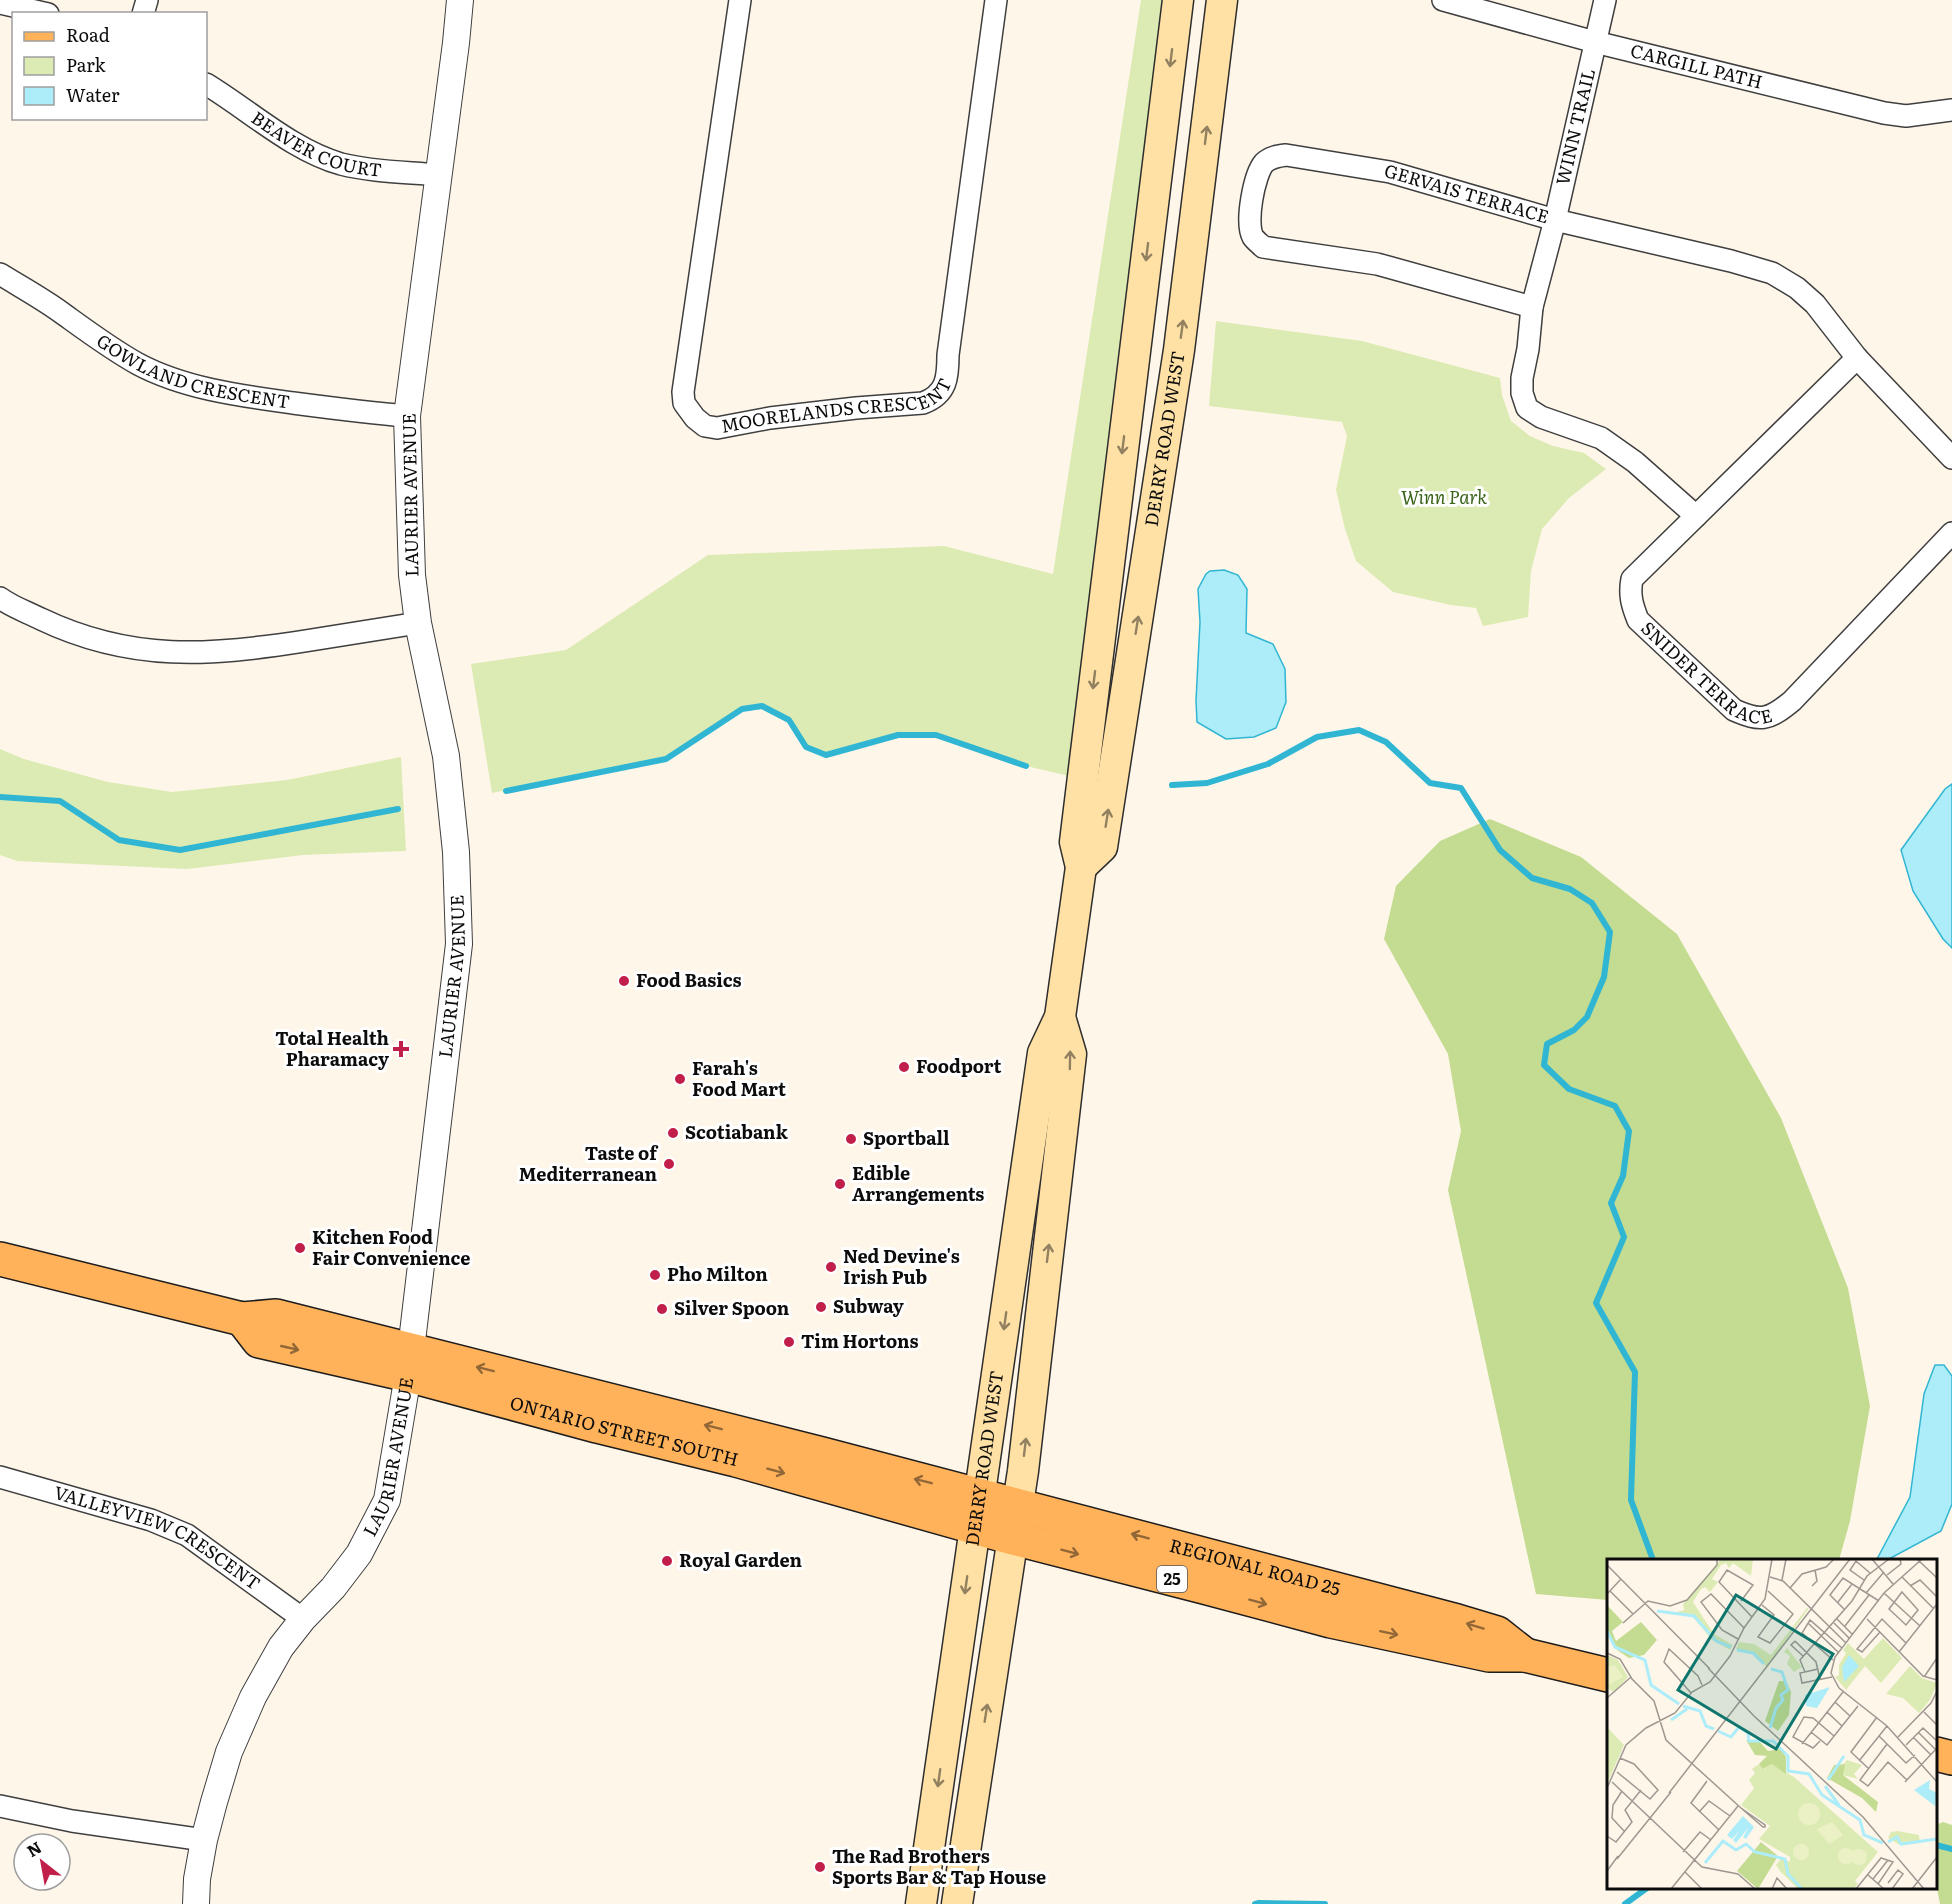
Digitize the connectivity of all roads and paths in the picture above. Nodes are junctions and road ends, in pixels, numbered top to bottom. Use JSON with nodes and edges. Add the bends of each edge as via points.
{"nodes":[{"id":1,"x":460,"y":0,"type":"edge"},
{"id":2,"x":740,"y":0,"type":"edge"},
{"id":3,"x":996,"y":0,"type":"edge"},
{"id":4,"x":1178,"y":0,"type":"edge"},
{"id":5,"x":1222,"y":0,"type":"edge"},
{"id":6,"x":1443,"y":0,"type":"edge"},
{"id":7,"x":1605,"y":0,"type":"edge"},
{"id":8,"x":0,"y":3,"type":"edge"},
{"id":9,"x":39,"y":12,"type":"edge"},
{"id":10,"x":1595,"y":42,"type":"junction"},
{"id":11,"x":207,"y":85,"type":"edge"},
{"id":12,"x":1952,"y":110,"type":"edge"},
{"id":13,"x":439,"y":175,"type":"junction"},
{"id":14,"x":1555,"y":220,"type":"junction"},
{"id":15,"x":0,"y":274,"type":"edge"},
{"id":16,"x":1532,"y":307,"type":"junction"},
{"id":17,"x":1857,"y":358,"type":"junction"},
{"id":18,"x":407,"y":416,"type":"junction"},
{"id":19,"x":1952,"y":458,"type":"edge"},
{"id":20,"x":1696,"y":516,"type":"junction"},
{"id":21,"x":1952,"y":533,"type":"edge"},
{"id":22,"x":0,"y":598,"type":"edge"},
{"id":23,"x":418,"y":623,"type":"junction"},
{"id":24,"x":1081,"y":867,"type":"junction"},
{"id":25,"x":1060,"y":1017,"type":"junction"},
{"id":26,"x":0,"y":1259,"type":"edge"},
{"id":27,"x":410,"y":1363,"type":"junction"},
{"id":28,"x":0,"y":1477,"type":"edge"},
{"id":29,"x":979,"y":1495,"type":"junction"},
{"id":30,"x":1018,"y":1505,"type":"junction"},
{"id":31,"x":975,"y":1527,"type":"junction"},
{"id":32,"x":1013,"y":1538,"type":"junction"},
{"id":33,"x":303,"y":1619,"type":"junction"},
{"id":34,"x":1525,"y":1655,"type":"junction"},
{"id":35,"x":1607,"y":1675,"type":"edge"},
{"id":36,"x":1937,"y":1754,"type":"edge"},
{"id":37,"x":1952,"y":1758,"type":"edge"},
{"id":38,"x":0,"y":1806,"type":"edge"},
{"id":39,"x":204,"y":1840,"type":"junction"},
{"id":40,"x":196,"y":1904,"type":"edge"},
{"id":41,"x":921,"y":1904,"type":"edge"},
{"id":42,"x":957,"y":1904,"type":"edge"}],
"edges":[{"from":1,"to":13,"type":"street","name":"LAURIER AVENUE"},
{"from":2,"to":3,"type":"street","name":"MOORELANDS CRESCENT","via":[[682,392],[694,418],[717,428],[781,417],[923,403],[941,391],[948,373]]},
{"from":4,"to":24,"type":"main road","name":"DERRY ROAD WEST","one_way":true,"via":[[1075,842]]},
{"from":24,"to":5,"type":"main road","name":"DERRY ROAD WEST","one_way":true,"via":[[1102,847],[1179,350]]},
{"from":6,"to":10,"type":"street","name":"CARGILL PATH"},
{"from":7,"to":10,"type":"street","name":"WINN TRAIL"},
{"from":8,"to":9,"type":"street"},
{"from":10,"to":12,"type":"street","name":"CARGILL PATH","via":[[1884,113],[1906,116]]},
{"from":10,"to":14,"type":"street","name":"WINN TRAIL"},
{"from":11,"to":13,"type":"street","name":"BEAVER COURT","via":[[317,155],[363,168]]},
{"from":13,"to":18,"type":"street","name":"LAURIER AVENUE"},
{"from":14,"to":16,"type":"street","name":"WINN TRAIL"},
{"from":14,"to":16,"type":"street","name":"GERVAIS TERRACE","via":[[1367,168],[1286,155],[1274,156],[1258,171],[1249,226],[1253,238],[1263,247],[1377,264]]},
{"from":14,"to":17,"type":"street","name":"GERVAIS TERRACE","via":[[1773,273],[1815,304]]},
{"from":15,"to":18,"type":"street","name":"GOWLAND CRESCENT","via":[[97,340],[140,365],[180,380],[267,399]]},
{"from":16,"to":20,"type":"street","name":"WINN TRAIL","via":[[1521,393],[1527,408],[1551,421],[1601,438],[1635,462]]},
{"from":17,"to":19,"type":"street","name":"GERVAIS TERRACE"},
{"from":17,"to":20,"type":"street","name":"SNIDER TERRACE"},
{"from":18,"to":23,"type":"street","name":"LAURIER AVENUE","via":[[412,576]]},
{"from":20,"to":21,"type":"street","name":"SNIDER TERRACE","via":[[1632,579],[1632,606],[1638,620],[1734,710],[1750,718],[1766,718],[1792,702]]},
{"from":22,"to":23,"type":"street","via":[[59,628],[105,643],[176,653],[247,650]]},
{"from":23,"to":27,"type":"street","name":"LAURIER AVENUE","via":[[446,756],[456,852],[459,944]]},
{"from":24,"to":25,"type":"main road","name":"DERRY ROAD WEST"},
{"from":25,"to":29,"type":"main road","name":"DERRY ROAD WEST","one_way":true,"via":[[1043,1053]]},
{"from":30,"to":25,"type":"main road","name":"DERRY ROAD WEST","one_way":true,"via":[[1071,1054]]},
{"from":26,"to":27,"type":"main road","name":"ONTARIO STREET SOUTH","via":[[242,1319],[260,1341]]},
{"from":29,"to":27,"type":"main road","name":"ONTARIO STREET SOUTH","one_way":true},
{"from":27,"to":31,"type":"main road","name":"ONTARIO STREET SOUTH","one_way":true,"via":[[597,1426],[790,1474]]},
{"from":27,"to":33,"type":"street","name":"LAURIER AVENUE","via":[[387,1500],[359,1554]]},
{"from":28,"to":33,"type":"street","name":"VALLEYVIEW CRESCENT","via":[[187,1535]]},
{"from":29,"to":30,"type":"main road","name":"REGIONAL ROAD 25","number":"25"},
{"from":29,"to":31,"type":"main road","name":"DERRY ROAD WEST"},
{"from":30,"to":32,"type":"main road","name":"DERRY ROAD WEST"},
{"from":34,"to":30,"type":"main road","name":"REGIONAL ROAD 25","number":"25","one_way":true,"via":[[1497,1633],[1456,1620]]},
{"from":31,"to":32,"type":"main road","name":"ONTARIO STREET SOUTH","number":"25"},
{"from":31,"to":41,"type":"main road","name":"DERRY ROAD WEST","one_way":true},
{"from":32,"to":34,"type":"main road","name":"REGIONAL ROAD 25","number":"25","one_way":true,"via":[[1331,1621],[1489,1655]]},
{"from":42,"to":32,"type":"main road","name":"DERRY ROAD WEST","one_way":true},
{"from":33,"to":39,"type":"street","name":"LAURIER AVENUE","via":[[281,1647],[253,1697],[229,1752]]},
{"from":34,"to":35,"type":"main road","name":"REGIONAL ROAD 25","number":"25"},
{"from":36,"to":37,"type":"main road"},
{"from":38,"to":39,"type":"street"},
{"from":39,"to":40,"type":"street","name":"LAURIER AVENUE"}]}
